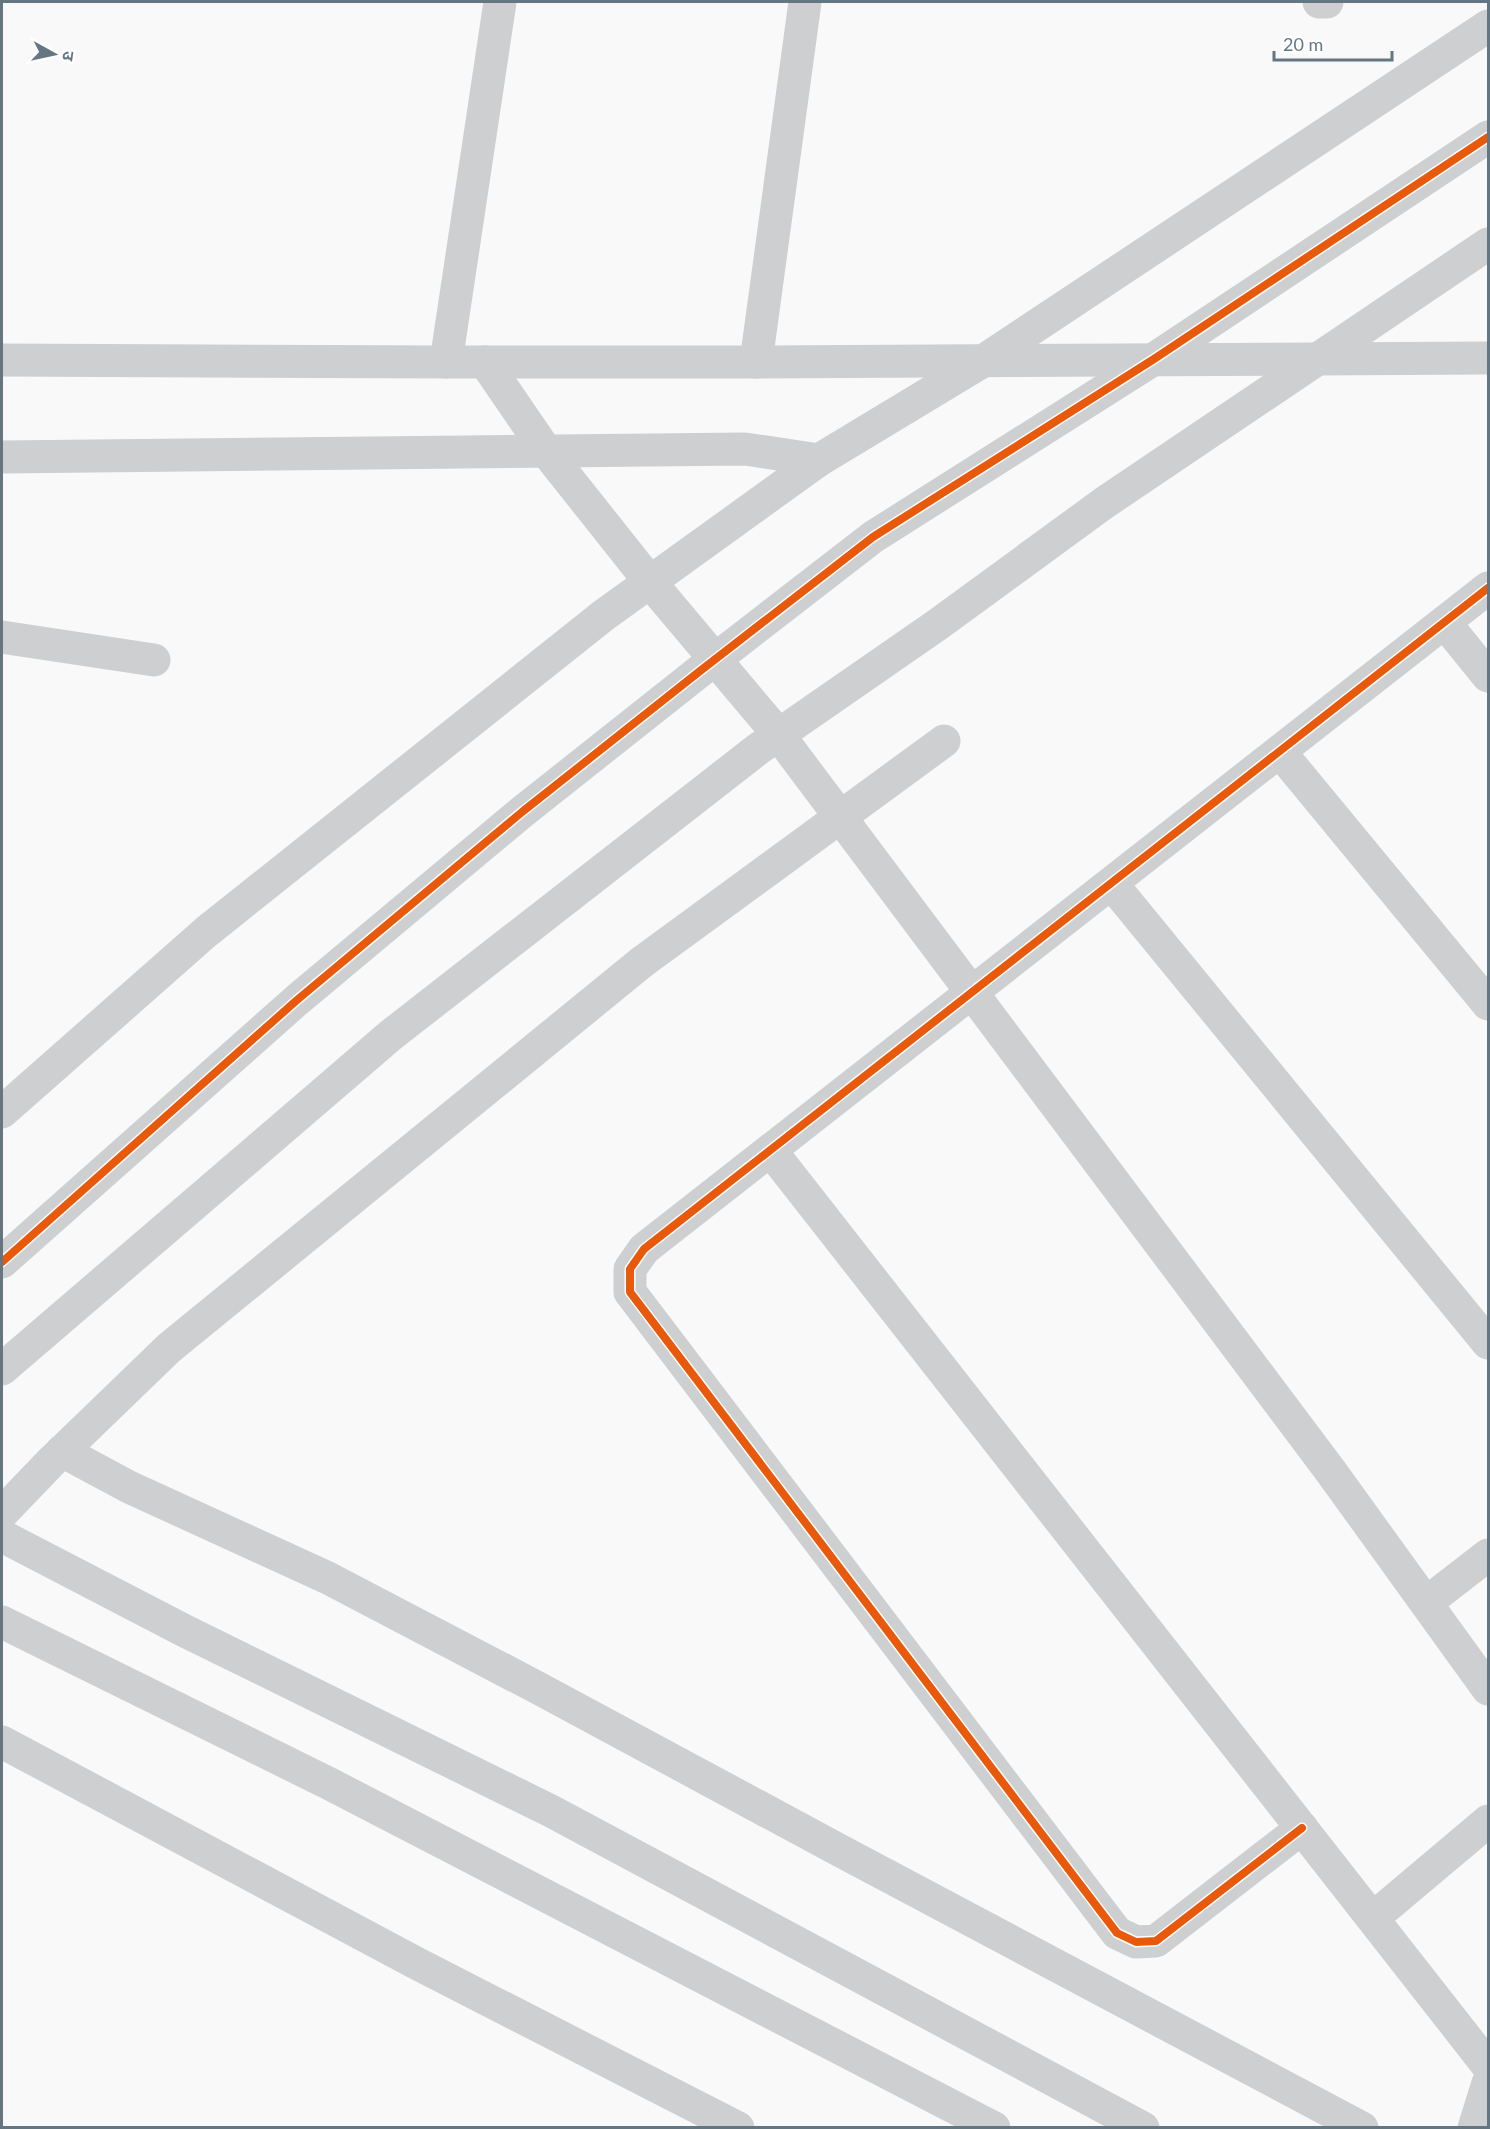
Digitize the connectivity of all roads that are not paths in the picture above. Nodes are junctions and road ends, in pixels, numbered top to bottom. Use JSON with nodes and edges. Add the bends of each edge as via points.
{"nodes":[{"id":1,"x":500,"y":2,"type":"edge"},
{"id":2,"x":805,"y":2,"type":"edge"},
{"id":3,"x":1319,"y":2,"type":"edge"},
{"id":4,"x":1327,"y":2,"type":"edge"},
{"id":5,"x":1488,"y":26,"type":"edge"},
{"id":6,"x":1488,"y":137,"type":"edge"},
{"id":7,"x":1488,"y":244,"type":"edge"},
{"id":8,"x":1488,"y":358,"type":"edge"},
{"id":9,"x":1154,"y":359,"type":"junction"},
{"id":10,"x":1318,"y":359,"type":"junction"},
{"id":11,"x":2,"y":360,"type":"edge"},
{"id":12,"x":983,"y":361,"type":"junction"},
{"id":13,"x":447,"y":362,"type":"junction"},
{"id":14,"x":485,"y":362,"type":"junction"},
{"id":15,"x":756,"y":362,"type":"junction"},
{"id":16,"x":546,"y":451,"type":"junction"},
{"id":17,"x":2,"y":457,"type":"edge"},
{"id":18,"x":819,"y":460,"type":"junction"},
{"id":19,"x":650,"y":582,"type":"junction"},
{"id":20,"x":1488,"y":588,"type":"edge"},
{"id":21,"x":1445,"y":622,"type":"junction"},
{"id":22,"x":2,"y":637,"type":"edge"},
{"id":23,"x":716,"y":658,"type":"junction"},
{"id":24,"x":154,"y":660,"type":"dead end"},
{"id":25,"x":1488,"y":676,"type":"edge"},
{"id":26,"x":778,"y":734,"type":"junction"},
{"id":27,"x":944,"y":741,"type":"dead end"},
{"id":28,"x":1280,"y":752,"type":"junction"},
{"id":29,"x":841,"y":817,"type":"junction"},
{"id":30,"x":1112,"y":884,"type":"junction"},
{"id":31,"x":973,"y":994,"type":"junction"},
{"id":32,"x":1488,"y":1004,"type":"edge"},
{"id":33,"x":2,"y":1112,"type":"edge"},
{"id":34,"x":771,"y":1150,"type":"junction"},
{"id":35,"x":2,"y":1263,"type":"edge"},
{"id":36,"x":1488,"y":1343,"type":"edge"},
{"id":37,"x":2,"y":1369,"type":"edge"},
{"id":38,"x":62,"y":1451,"type":"junction"},
{"id":39,"x":2,"y":1513,"type":"edge"},
{"id":40,"x":2,"y":1536,"type":"edge"},
{"id":41,"x":1488,"y":1555,"type":"edge"},
{"id":42,"x":1426,"y":1603,"type":"junction"},
{"id":43,"x":2,"y":1622,"type":"edge"},
{"id":44,"x":1488,"y":1689,"type":"edge"},
{"id":45,"x":2,"y":1742,"type":"edge"},
{"id":46,"x":1488,"y":1821,"type":"edge"},
{"id":47,"x":1302,"y":1828,"type":"junction"},
{"id":48,"x":1373,"y":1918,"type":"junction"},
{"id":49,"x":1488,"y":2066,"type":"edge"},
{"id":50,"x":1488,"y":2083,"type":"edge"},
{"id":51,"x":738,"y":2127,"type":"edge"},
{"id":52,"x":994,"y":2127,"type":"edge"},
{"id":53,"x":1143,"y":2127,"type":"edge"},
{"id":54,"x":1362,"y":2127,"type":"edge"},
{"id":55,"x":1474,"y":2127,"type":"edge"}],
"edges":[{"from":1,"to":13,"type":"street"},
{"from":2,"to":15,"type":"street"},
{"from":3,"to":4,"type":"street"},
{"from":5,"to":12,"type":"street"},
{"from":6,"to":9,"type":"street"},
{"from":7,"to":10,"type":"street"},
{"from":8,"to":10,"type":"street"},
{"from":9,"to":10,"type":"street"},
{"from":9,"to":12,"type":"street"},
{"from":9,"to":23,"type":"street","via":[[873,537]]},
{"from":10,"to":26,"type":"street","via":[[1104,503]]},
{"from":11,"to":13,"type":"street"},
{"from":12,"to":15,"type":"street"},
{"from":12,"to":18,"type":"street"},
{"from":13,"to":14,"type":"street"},
{"from":14,"to":15,"type":"street"},
{"from":14,"to":16,"type":"street"},
{"from":16,"to":17,"type":"street"},
{"from":16,"to":18,"type":"street","via":[[746,449]]},
{"from":16,"to":19,"type":"street"},
{"from":18,"to":19,"type":"street"},
{"from":19,"to":23,"type":"street"},
{"from":19,"to":33,"type":"street","via":[[206,932]]},
{"from":20,"to":21,"type":"street"},
{"from":21,"to":25,"type":"street"},
{"from":21,"to":28,"type":"street"},
{"from":22,"to":24,"type":"street"},
{"from":23,"to":26,"type":"street"},
{"from":23,"to":35,"type":"street","via":[[522,812],[297,1000]]},
{"from":26,"to":29,"type":"street"},
{"from":26,"to":37,"type":"street","via":[[391,1035]]},
{"from":27,"to":29,"type":"street"},
{"from":28,"to":30,"type":"street"},
{"from":28,"to":32,"type":"street"},
{"from":29,"to":31,"type":"street"},
{"from":29,"to":38,"type":"street","via":[[642,962],[169,1348]]},
{"from":30,"to":31,"type":"street"},
{"from":30,"to":36,"type":"street"},
{"from":31,"to":34,"type":"street"},
{"from":31,"to":42,"type":"street"},
{"from":34,"to":47,"type":"street"},
{"from":34,"to":47,"type":"street","via":[[644,1249],[630,1269],[630,1292],[1117,1933],[1136,1942],[1156,1941]]},
{"from":38,"to":39,"type":"street"},
{"from":38,"to":54,"type":"street","via":[[129,1487],[328,1578]]},
{"from":40,"to":53,"type":"street","via":[[195,1637],[551,1811]]},
{"from":41,"to":42,"type":"street"},
{"from":42,"to":44,"type":"street"},
{"from":43,"to":52,"type":"street","via":[[328,1783]]},
{"from":45,"to":51,"type":"street","via":[[416,1963]]},
{"from":46,"to":48,"type":"street"},
{"from":47,"to":48,"type":"street"},
{"from":48,"to":49,"type":"street"},
{"from":50,"to":55,"type":"street"}]}
